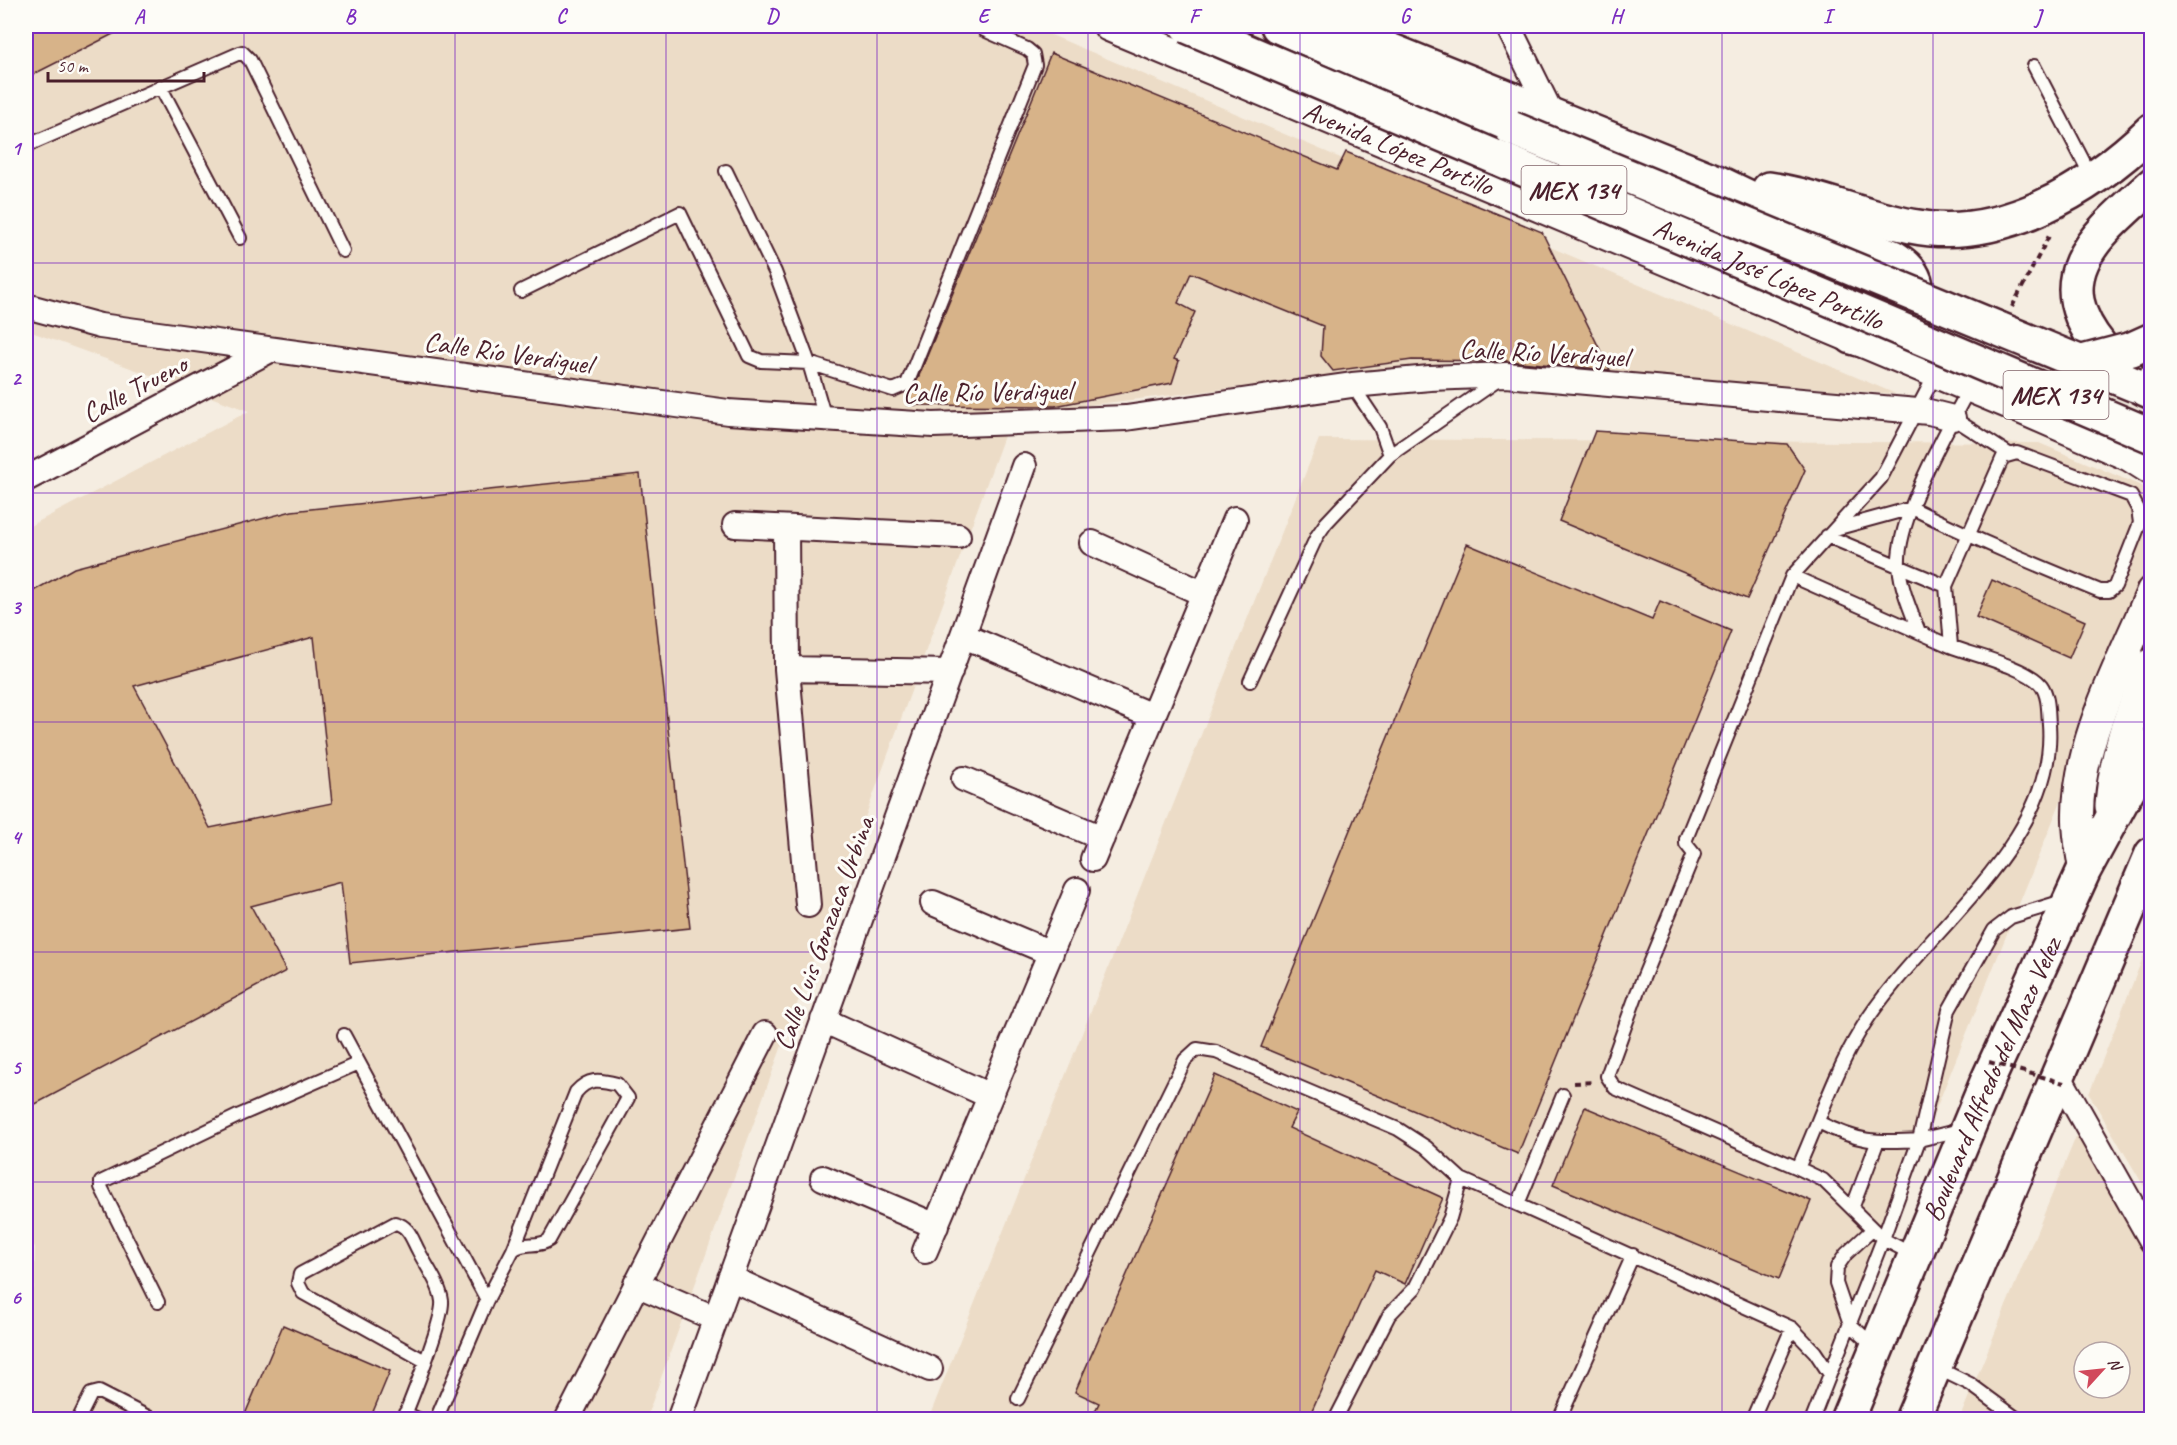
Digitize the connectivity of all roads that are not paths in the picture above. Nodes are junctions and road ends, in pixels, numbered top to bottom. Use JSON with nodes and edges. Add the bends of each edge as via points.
{"nodes":[{"id":1,"x":1109,"y":26,"type":"edge"},
{"id":2,"x":1187,"y":26,"type":"edge"},
{"id":3,"x":1278,"y":26,"type":"edge"},
{"id":4,"x":1330,"y":26,"type":"edge"},
{"id":5,"x":1508,"y":26,"type":"edge"},
{"id":6,"x":984,"y":30,"type":"dead end"},
{"id":7,"x":2034,"y":66,"type":"dead end"},
{"id":8,"x":160,"y":86,"type":"junction"},
{"id":9,"x":1553,"y":117,"type":"junction"},
{"id":10,"x":2151,"y":130,"type":"edge"},
{"id":11,"x":26,"y":146,"type":"edge"},
{"id":12,"x":726,"y":171,"type":"dead end"},
{"id":13,"x":1717,"y":182,"type":"junction"},
{"id":14,"x":2151,"y":185,"type":"edge"},
{"id":15,"x":2082,"y":186,"type":"junction"},
{"id":16,"x":240,"y":238,"type":"dead end"},
{"id":17,"x":343,"y":251,"type":"dead end"},
{"id":18,"x":521,"y":291,"type":"dead end"},
{"id":19,"x":26,"y":306,"type":"edge"},
{"id":20,"x":1852,"y":337,"type":"junction"},
{"id":21,"x":2151,"y":340,"type":"edge"},
{"id":22,"x":270,"y":350,"type":"junction"},
{"id":23,"x":809,"y":363,"type":"junction"},
{"id":24,"x":1948,"y":363,"type":"junction"},
{"id":25,"x":1506,"y":375,"type":"junction"},
{"id":26,"x":1352,"y":385,"type":"junction"},
{"id":27,"x":1970,"y":387,"type":"junction"},
{"id":28,"x":2143,"y":389,"type":"edge"},
{"id":29,"x":1916,"y":412,"type":"junction"},
{"id":30,"x":825,"y":418,"type":"junction"},
{"id":31,"x":1953,"y":418,"type":"junction"},
{"id":32,"x":2151,"y":436,"type":"edge"},
{"id":33,"x":2009,"y":454,"type":"junction"},
{"id":34,"x":1390,"y":455,"type":"junction"},
{"id":35,"x":1024,"y":466,"type":"dead end"},
{"id":36,"x":2151,"y":470,"type":"edge"},
{"id":37,"x":26,"y":479,"type":"edge"},
{"id":38,"x":1912,"y":508,"type":"junction"},
{"id":39,"x":1235,"y":519,"type":"dead end"},
{"id":40,"x":735,"y":525,"type":"dead end"},
{"id":41,"x":786,"y":528,"type":"junction"},
{"id":42,"x":1830,"y":533,"type":"junction"},
{"id":43,"x":958,"y":536,"type":"dead end"},
{"id":44,"x":1970,"y":537,"type":"junction"},
{"id":45,"x":1092,"y":543,"type":"dead end"},
{"id":46,"x":1899,"y":567,"type":"junction"},
{"id":47,"x":1792,"y":576,"type":"junction"},
{"id":48,"x":1946,"y":586,"type":"junction"},
{"id":49,"x":2151,"y":591,"type":"edge"},
{"id":50,"x":1204,"y":594,"type":"junction"},
{"id":51,"x":1919,"y":632,"type":"junction"},
{"id":52,"x":964,"y":636,"type":"junction"},
{"id":53,"x":1951,"y":646,"type":"junction"},
{"id":54,"x":2151,"y":665,"type":"edge"},
{"id":55,"x":787,"y":669,"type":"junction"},
{"id":56,"x":950,"y":672,"type":"junction"},
{"id":57,"x":1250,"y":681,"type":"dead end"},
{"id":58,"x":1152,"y":716,"type":"junction"},
{"id":59,"x":2151,"y":745,"type":"edge"},
{"id":60,"x":964,"y":779,"type":"dead end"},
{"id":61,"x":2112,"y":821,"type":"junction"},
{"id":62,"x":2149,"y":866,"type":"edge"},
{"id":63,"x":2078,"y":884,"type":"junction"},
{"id":64,"x":1077,"y":891,"type":"dead end"},
{"id":65,"x":933,"y":903,"type":"dead end"},
{"id":66,"x":808,"y":905,"type":"dead end"},
{"id":67,"x":1051,"y":953,"type":"junction"},
{"id":68,"x":823,"y":1020,"type":"junction"},
{"id":69,"x":765,"y":1034,"type":"dead end"},
{"id":70,"x":344,"y":1035,"type":"dead end"},
{"id":71,"x":359,"y":1063,"type":"junction"},
{"id":72,"x":2061,"y":1078,"type":"junction"},
{"id":73,"x":1563,"y":1095,"type":"road end"},
{"id":74,"x":990,"y":1096,"type":"junction"},
{"id":75,"x":1818,"y":1122,"type":"junction"},
{"id":76,"x":1968,"y":1128,"type":"junction"},
{"id":77,"x":1918,"y":1140,"type":"junction"},
{"id":78,"x":1877,"y":1143,"type":"junction"},
{"id":79,"x":1798,"y":1168,"type":"junction"},
{"id":80,"x":823,"y":1178,"type":"dead end"},
{"id":81,"x":1461,"y":1179,"type":"junction"},
{"id":82,"x":1518,"y":1204,"type":"junction"},
{"id":83,"x":1853,"y":1206,"type":"junction"},
{"id":84,"x":936,"y":1226,"type":"junction"},
{"id":85,"x":1873,"y":1229,"type":"junction"},
{"id":86,"x":2151,"y":1237,"type":"edge"},
{"id":87,"x":1883,"y":1239,"type":"junction"},
{"id":88,"x":513,"y":1250,"type":"junction"},
{"id":89,"x":925,"y":1251,"type":"dead end"},
{"id":90,"x":1633,"y":1255,"type":"junction"},
{"id":91,"x":1915,"y":1255,"type":"junction"},
{"id":92,"x":730,"y":1278,"type":"junction"},
{"id":93,"x":636,"y":1284,"type":"junction"},
{"id":94,"x":487,"y":1300,"type":"junction"},
{"id":95,"x":158,"y":1302,"type":"dead end"},
{"id":96,"x":714,"y":1318,"type":"junction"},
{"id":97,"x":1850,"y":1323,"type":"junction"},
{"id":98,"x":1792,"y":1328,"type":"junction"},
{"id":99,"x":1876,"y":1348,"type":"junction"},
{"id":100,"x":425,"y":1361,"type":"junction"},
{"id":101,"x":1934,"y":1366,"type":"junction"},
{"id":102,"x":930,"y":1369,"type":"dead end"},
{"id":103,"x":1829,"y":1373,"type":"junction"},
{"id":104,"x":1018,"y":1399,"type":"dead end"},
{"id":105,"x":404,"y":1416,"type":"edge"},
{"id":106,"x":686,"y":1417,"type":"edge"},
{"id":107,"x":78,"y":1419,"type":"edge"},
{"id":108,"x":154,"y":1419,"type":"edge"},
{"id":109,"x":420,"y":1419,"type":"edge"},
{"id":110,"x":436,"y":1419,"type":"edge"},
{"id":111,"x":567,"y":1419,"type":"edge"},
{"id":112,"x":1335,"y":1419,"type":"edge"},
{"id":113,"x":1559,"y":1419,"type":"edge"},
{"id":114,"x":1752,"y":1419,"type":"edge"},
{"id":115,"x":1812,"y":1419,"type":"edge"},
{"id":116,"x":1846,"y":1419,"type":"edge"},
{"id":117,"x":1912,"y":1419,"type":"edge"},
{"id":118,"x":2019,"y":1419,"type":"edge"}],
"edges":[{"from":1,"to":20,"type":"street","name":"Avenida López Portillo"},
{"from":2,"to":24,"type":"main road","name":"Avenida José López Portillo","number":"MEX 134","bridge":true},
{"from":3,"to":28,"type":"main road","name":"Avenida José López Portillo","number":"MEX 134","bridge":true,"via":[[1511,128]]},
{"from":4,"to":9,"type":"main road"},
{"from":5,"to":9,"type":"street"},
{"from":6,"to":23,"type":"lane","via":[[1027,49],[1034,54],[1035,65],[907,384],[893,390]]},
{"from":7,"to":15,"type":"lane"},
{"from":8,"to":11,"type":"lane"},
{"from":8,"to":16,"type":"lane"},
{"from":8,"to":17,"type":"lane","via":[[242,52],[250,60]]},
{"from":9,"to":13,"type":"main road"},
{"from":10,"to":15,"type":"main road"},
{"from":12,"to":23,"type":"lane","via":[[775,272]]},
{"from":13,"to":15,"type":"main road","via":[[1775,190],[1911,226],[1941,230],[2024,214]]},
{"from":13,"to":20,"type":"main road","via":[[1906,266],[1915,281],[1917,299],[1913,316],[1902,332],[1889,341],[1874,344]]},
{"from":14,"to":28,"type":"main road","bridge":true,"via":[[2089,245],[2076,277],[2078,303],[2094,338]]},
{"from":18,"to":23,"type":"lane","via":[[680,213],[749,356],[761,361]]},
{"from":19,"to":22,"type":"street","name":"Calle Río Verdiguel","via":[[100,326]]},
{"from":20,"to":24,"type":"street","name":"Avenida López Portillo"},
{"from":21,"to":24,"type":"main road","bridge":true,"via":[[2132,349],[2068,365]]},
{"from":22,"to":30,"type":"street","name":"Calle Río Verdiguel","via":[[728,412]]},
{"from":22,"to":37,"type":"street","name":"Calle Trueno"},
{"from":23,"to":30,"type":"lane"},
{"from":24,"to":27,"type":"street","name":"Avenida López Portillo"},
{"from":24,"to":29,"type":"lane"},
{"from":24,"to":32,"type":"main road","name":"Avenida José López Portillo","number":"MEX 134","bridge":true},
{"from":25,"to":26,"type":"street","name":"Calle Río Verdiguel"},
{"from":25,"to":29,"type":"street","name":"Calle Río Verdiguel"},
{"from":25,"to":34,"type":"lane"},
{"from":26,"to":30,"type":"street","name":"Calle Río Verdiguel","via":[[1126,418],[933,425]]},
{"from":26,"to":34,"type":"lane","via":[[1380,427]]},
{"from":27,"to":31,"type":"lane"},
{"from":27,"to":36,"type":"street","name":"Avenida López Portillo","via":[[2136,459]]},
{"from":29,"to":31,"type":"street","name":"Calle Río Verdiguel"},
{"from":29,"to":42,"type":"lane","via":[[1881,478]]},
{"from":31,"to":33,"type":"lane"},
{"from":31,"to":38,"type":"lane","via":[[1935,450]]},
{"from":33,"to":44,"type":"lane","via":[[2003,457]]},
{"from":33,"to":44,"type":"lane","via":[[2017,453],[2131,496],[2140,523],[2115,586],[2100,591]]},
{"from":34,"to":57,"type":"lane","via":[[1317,536]]},
{"from":35,"to":52,"type":"street","name":"Calle Luis Gonzaca Urbina"},
{"from":38,"to":42,"type":"lane"},
{"from":38,"to":44,"type":"lane"},
{"from":38,"to":46,"type":"lane","via":[[1902,533]]},
{"from":39,"to":50,"type":"street"},
{"from":40,"to":41,"type":"street"},
{"from":41,"to":43,"type":"street"},
{"from":41,"to":55,"type":"street"},
{"from":42,"to":46,"type":"lane"},
{"from":42,"to":47,"type":"lane"},
{"from":44,"to":48,"type":"lane"},
{"from":45,"to":50,"type":"street"},
{"from":46,"to":48,"type":"lane"},
{"from":46,"to":51,"type":"lane"},
{"from":47,"to":51,"type":"lane"},
{"from":47,"to":79,"type":"lane","via":[[1686,839],[1694,854],[1607,1076],[1615,1088]]},
{"from":48,"to":53,"type":"lane"},
{"from":49,"to":63,"type":"street","via":[[2086,757],[2078,820]]},
{"from":50,"to":58,"type":"street"},
{"from":51,"to":53,"type":"lane"},
{"from":52,"to":56,"type":"street","name":"Calle Luis Gonzaca Urbina"},
{"from":52,"to":58,"type":"street"},
{"from":53,"to":75,"type":"lane","via":[[2029,675],[2041,685],[2047,697],[2050,738],[2041,783],[2020,832],[1994,871],[1923,948],[1859,1032]]},
{"from":54,"to":61,"type":"main road","via":[[2122,737]]},
{"from":55,"to":56,"type":"street"},
{"from":55,"to":66,"type":"street"},
{"from":56,"to":68,"type":"street","name":"Calle Luis Gonzaca Urbina"},
{"from":58,"to":60,"type":"street","via":[[1097,848]]},
{"from":59,"to":61,"type":"main road","name":"Boulevard Alfredo del Mazo Velez"},
{"from":61,"to":63,"type":"main road","name":"Boulevard Alfredo del Mazo Velez"},
{"from":62,"to":72,"type":"main road","name":"Boulevard Alfredo del Mazo Velez"},
{"from":63,"to":76,"type":"main road","name":"Boulevard Alfredo del Mazo Velez"},
{"from":63,"to":77,"type":"lane","via":[[2011,917],[1994,930],[1949,1010]]},
{"from":64,"to":67,"type":"street"},
{"from":65,"to":67,"type":"street"},
{"from":67,"to":74,"type":"street"},
{"from":68,"to":74,"type":"street"},
{"from":68,"to":92,"type":"street","name":"Calle Luis Gonzaca Urbina"},
{"from":69,"to":93,"type":"street"},
{"from":70,"to":71,"type":"lane"},
{"from":71,"to":94,"type":"lane"},
{"from":71,"to":95,"type":"lane","via":[[101,1182],[100,1187]]},
{"from":72,"to":86,"type":"street"},
{"from":72,"to":101,"type":"main road","name":"Boulevard Alfredo del Mazo Velez"},
{"from":73,"to":82,"type":"lane"},
{"from":74,"to":84,"type":"street"},
{"from":75,"to":78,"type":"lane","via":[[1845,1136]]},
{"from":75,"to":79,"type":"lane"},
{"from":76,"to":77,"type":"lane"},
{"from":76,"to":91,"type":"main road","name":"Boulevard Alfredo del Mazo Velez"},
{"from":77,"to":78,"type":"lane"},
{"from":77,"to":87,"type":"lane"},
{"from":78,"to":83,"type":"lane"},
{"from":79,"to":83,"type":"lane","via":[[1824,1180]]},
{"from":80,"to":84,"type":"street"},
{"from":81,"to":82,"type":"lane"},
{"from":81,"to":104,"type":"lane","via":[[1426,1147],[1398,1129],[1216,1052],[1197,1050],[1185,1060]]},
{"from":81,"to":112,"type":"lane","via":[[1450,1218],[1415,1288],[1389,1315]]},
{"from":82,"to":90,"type":"lane"},
{"from":83,"to":85,"type":"lane"},
{"from":84,"to":89,"type":"street"},
{"from":85,"to":87,"type":"lane"},
{"from":85,"to":97,"type":"lane","via":[[1837,1267],[1836,1283]]},
{"from":87,"to":91,"type":"lane"},
{"from":87,"to":97,"type":"lane"},
{"from":88,"to":88,"type":"lane","via":[[549,1240],[628,1098],[617,1084],[593,1080],[576,1092]]},
{"from":88,"to":94,"type":"lane"},
{"from":90,"to":98,"type":"lane"},
{"from":90,"to":113,"type":"lane"},
{"from":91,"to":99,"type":"main road","name":"Boulevard Alfredo del Mazo Velez"},
{"from":92,"to":96,"type":"street","name":"Calle Luis Gonzaca Urbina"},
{"from":92,"to":102,"type":"street"},
{"from":93,"to":96,"type":"street"},
{"from":93,"to":111,"type":"street"},
{"from":94,"to":110,"type":"lane"},
{"from":96,"to":106,"type":"street","name":"Calle Luis Gonzaca Urbina"},
{"from":97,"to":99,"type":"lane"},
{"from":97,"to":103,"type":"lane"},
{"from":98,"to":103,"type":"lane"},
{"from":98,"to":114,"type":"lane"},
{"from":99,"to":116,"type":"main road","name":"Boulevard Alfredo del Mazo Velez"},
{"from":100,"to":100,"type":"lane","via":[[442,1299],[402,1225],[395,1223],[300,1274],[297,1283],[303,1293]]},
{"from":100,"to":105,"type":"lane"},
{"from":101,"to":117,"type":"main road","name":"Boulevard Alfredo del Mazo Velez"},
{"from":101,"to":118,"type":"lane","via":[[1970,1384]]},
{"from":103,"to":115,"type":"lane"},
{"from":105,"to":109,"type":"lane"},
{"from":107,"to":108,"type":"lane","via":[[91,1394],[99,1392]]}]}
